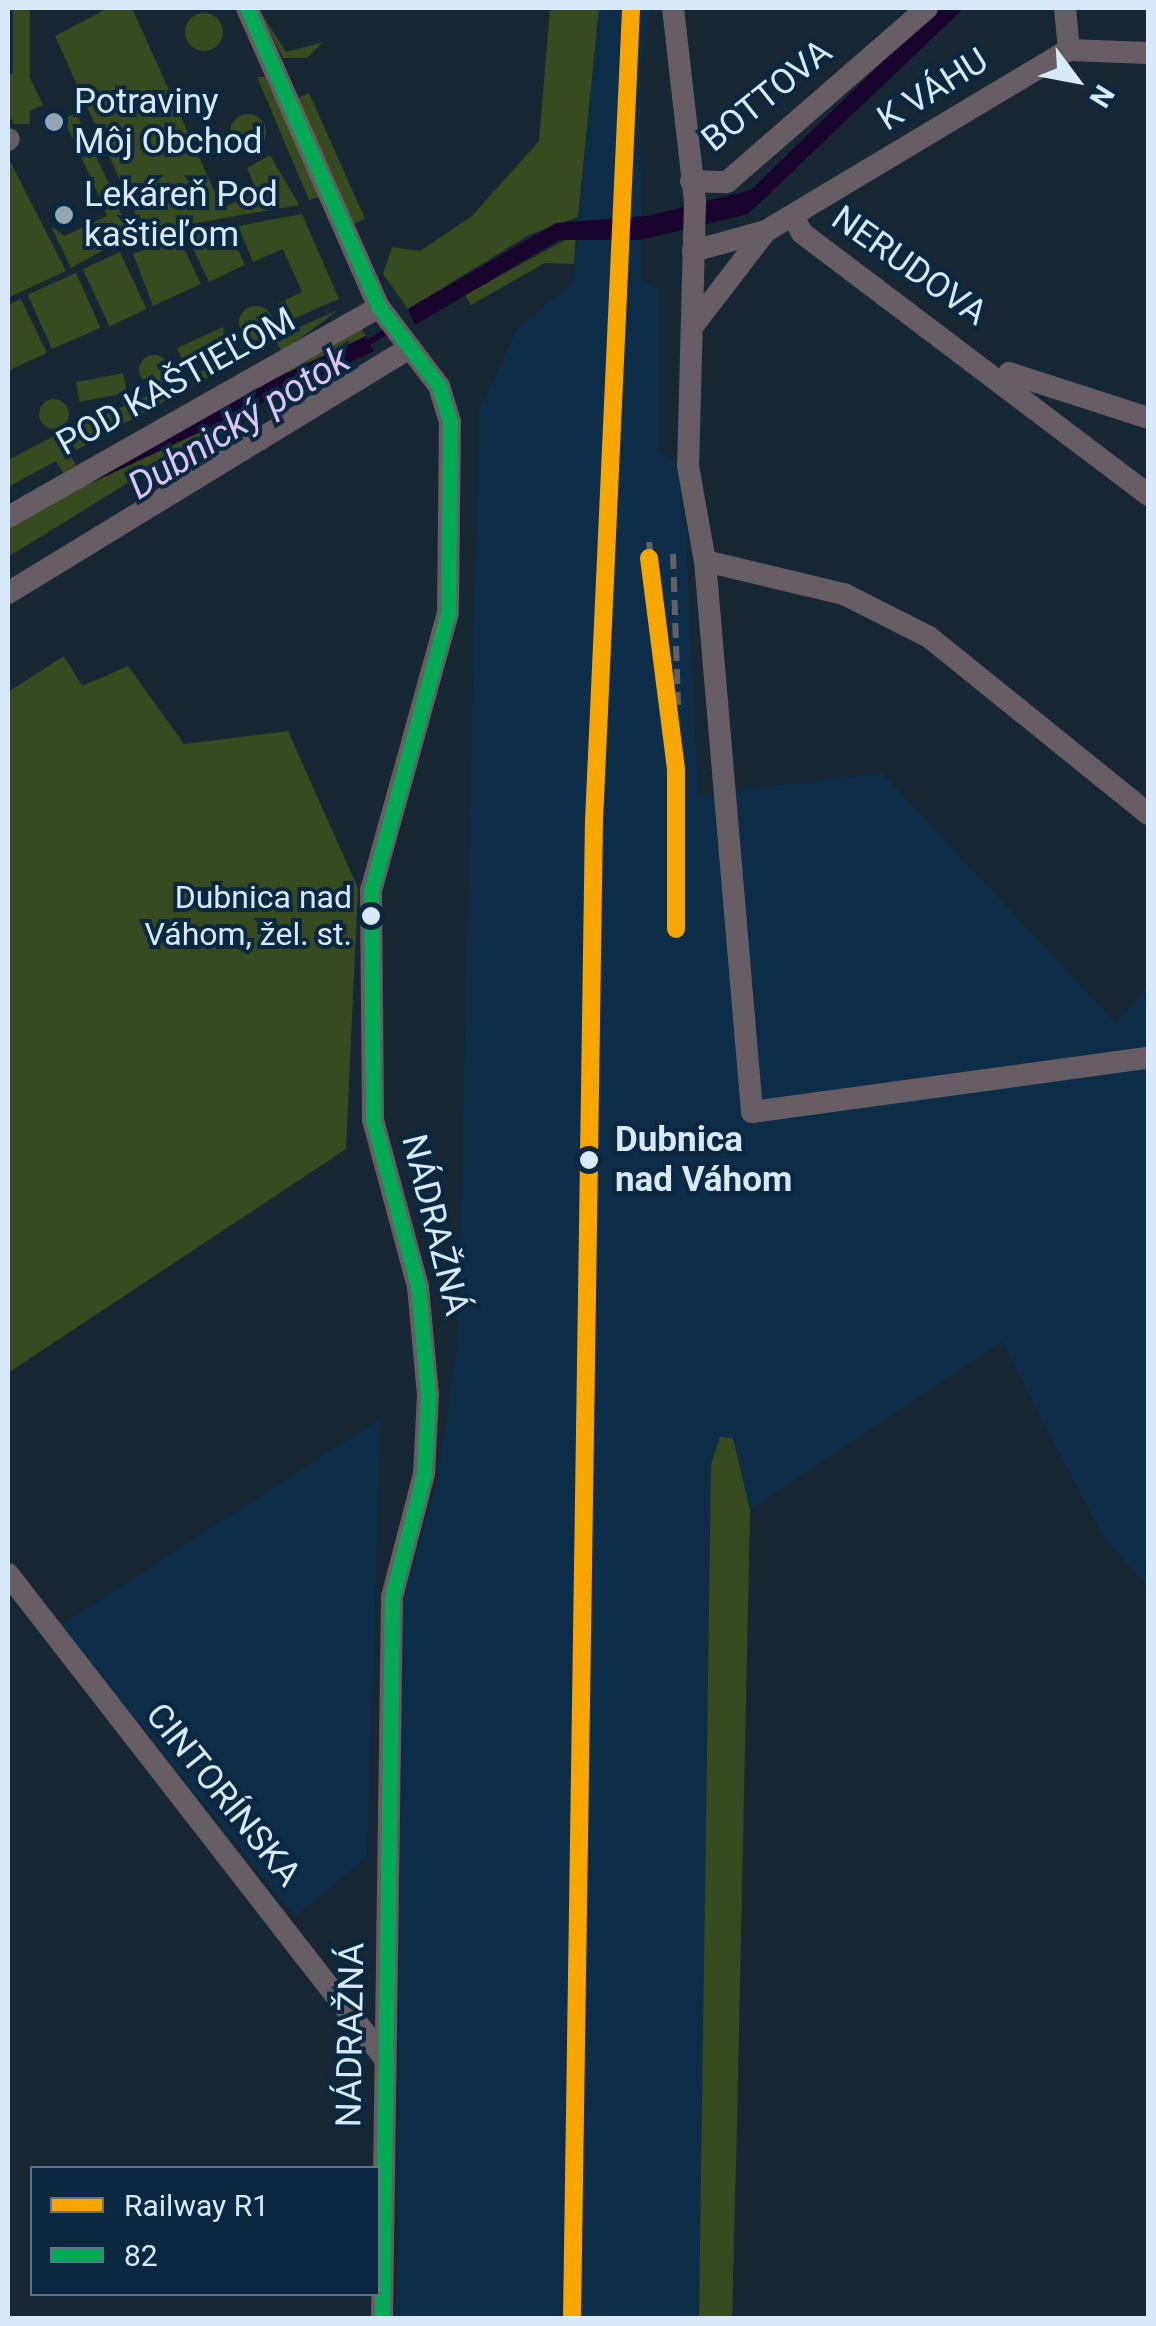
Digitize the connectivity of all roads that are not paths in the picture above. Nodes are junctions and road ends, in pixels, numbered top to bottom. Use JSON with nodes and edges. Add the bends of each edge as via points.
{"nodes":[{"id":1,"x":247,"y":8,"type":"edge"},
{"id":2,"x":673,"y":8,"type":"edge"},
{"id":3,"x":927,"y":8,"type":"edge"},
{"id":4,"x":1065,"y":8,"type":"edge"},
{"id":5,"x":1069,"y":50,"type":"junction"},
{"id":6,"x":1148,"y":53,"type":"edge"},
{"id":7,"x":693,"y":191,"type":"junction"},
{"id":8,"x":793,"y":216,"type":"junction"},
{"id":9,"x":766,"y":231,"type":"junction"},
{"id":10,"x":693,"y":243,"type":"junction"},
{"id":11,"x":692,"y":326,"type":"junction"},
{"id":12,"x":392,"y":330,"type":"junction"},
{"id":13,"x":992,"y":368,"type":"junction"},
{"id":14,"x":1148,"y":418,"type":"edge"},
{"id":15,"x":1148,"y":494,"type":"edge"},
{"id":16,"x":8,"y":517,"type":"edge"},
{"id":17,"x":705,"y":561,"type":"junction"},
{"id":18,"x":8,"y":593,"type":"edge"},
{"id":19,"x":1148,"y":814,"type":"edge"},
{"id":20,"x":1148,"y":1058,"type":"edge"},
{"id":21,"x":8,"y":1574,"type":"edge"},
{"id":22,"x":386,"y":2059,"type":"junction"},
{"id":23,"x":382,"y":2318,"type":"edge"}],
"edges":[{"from":1,"to":12,"type":"street"},
{"from":2,"to":7,"type":"street"},
{"from":3,"to":7,"type":"street","name":"BOTTOVA","via":[[727,182]]},
{"from":4,"to":5,"type":"street"},
{"from":5,"to":6,"type":"street"},
{"from":5,"to":8,"type":"street","name":"K VÁHU"},
{"from":7,"to":10,"type":"street"},
{"from":8,"to":9,"type":"street","name":"K VÁHU"},
{"from":8,"to":13,"type":"street","name":"NERUDOVA","via":[[802,232]]},
{"from":9,"to":10,"type":"street"},
{"from":9,"to":11,"type":"street"},
{"from":10,"to":11,"type":"street"},
{"from":11,"to":17,"type":"street","via":[[688,466]]},
{"from":12,"to":16,"type":"street","name":"POD KAŠTIEĽOM"},
{"from":12,"to":18,"type":"street"},
{"from":12,"to":22,"type":"street","name":"NÁDRAŽNÁ","via":[[439,386],[450,422],[448,613],[372,890],[373,1120],[418,1286],[428,1395],[424,1474],[392,1597]]},
{"from":13,"to":14,"type":"street","name":"NERUDOVA"},
{"from":13,"to":15,"type":"street","name":"NERUDOVA"},
{"from":17,"to":19,"type":"street","via":[[844,594],[929,636]]},
{"from":17,"to":20,"type":"street","via":[[752,1112]]},
{"from":21,"to":22,"type":"street","name":"CINTORÍNSKA"},
{"from":22,"to":23,"type":"street","name":"NÁDRAŽNÁ"}]}
